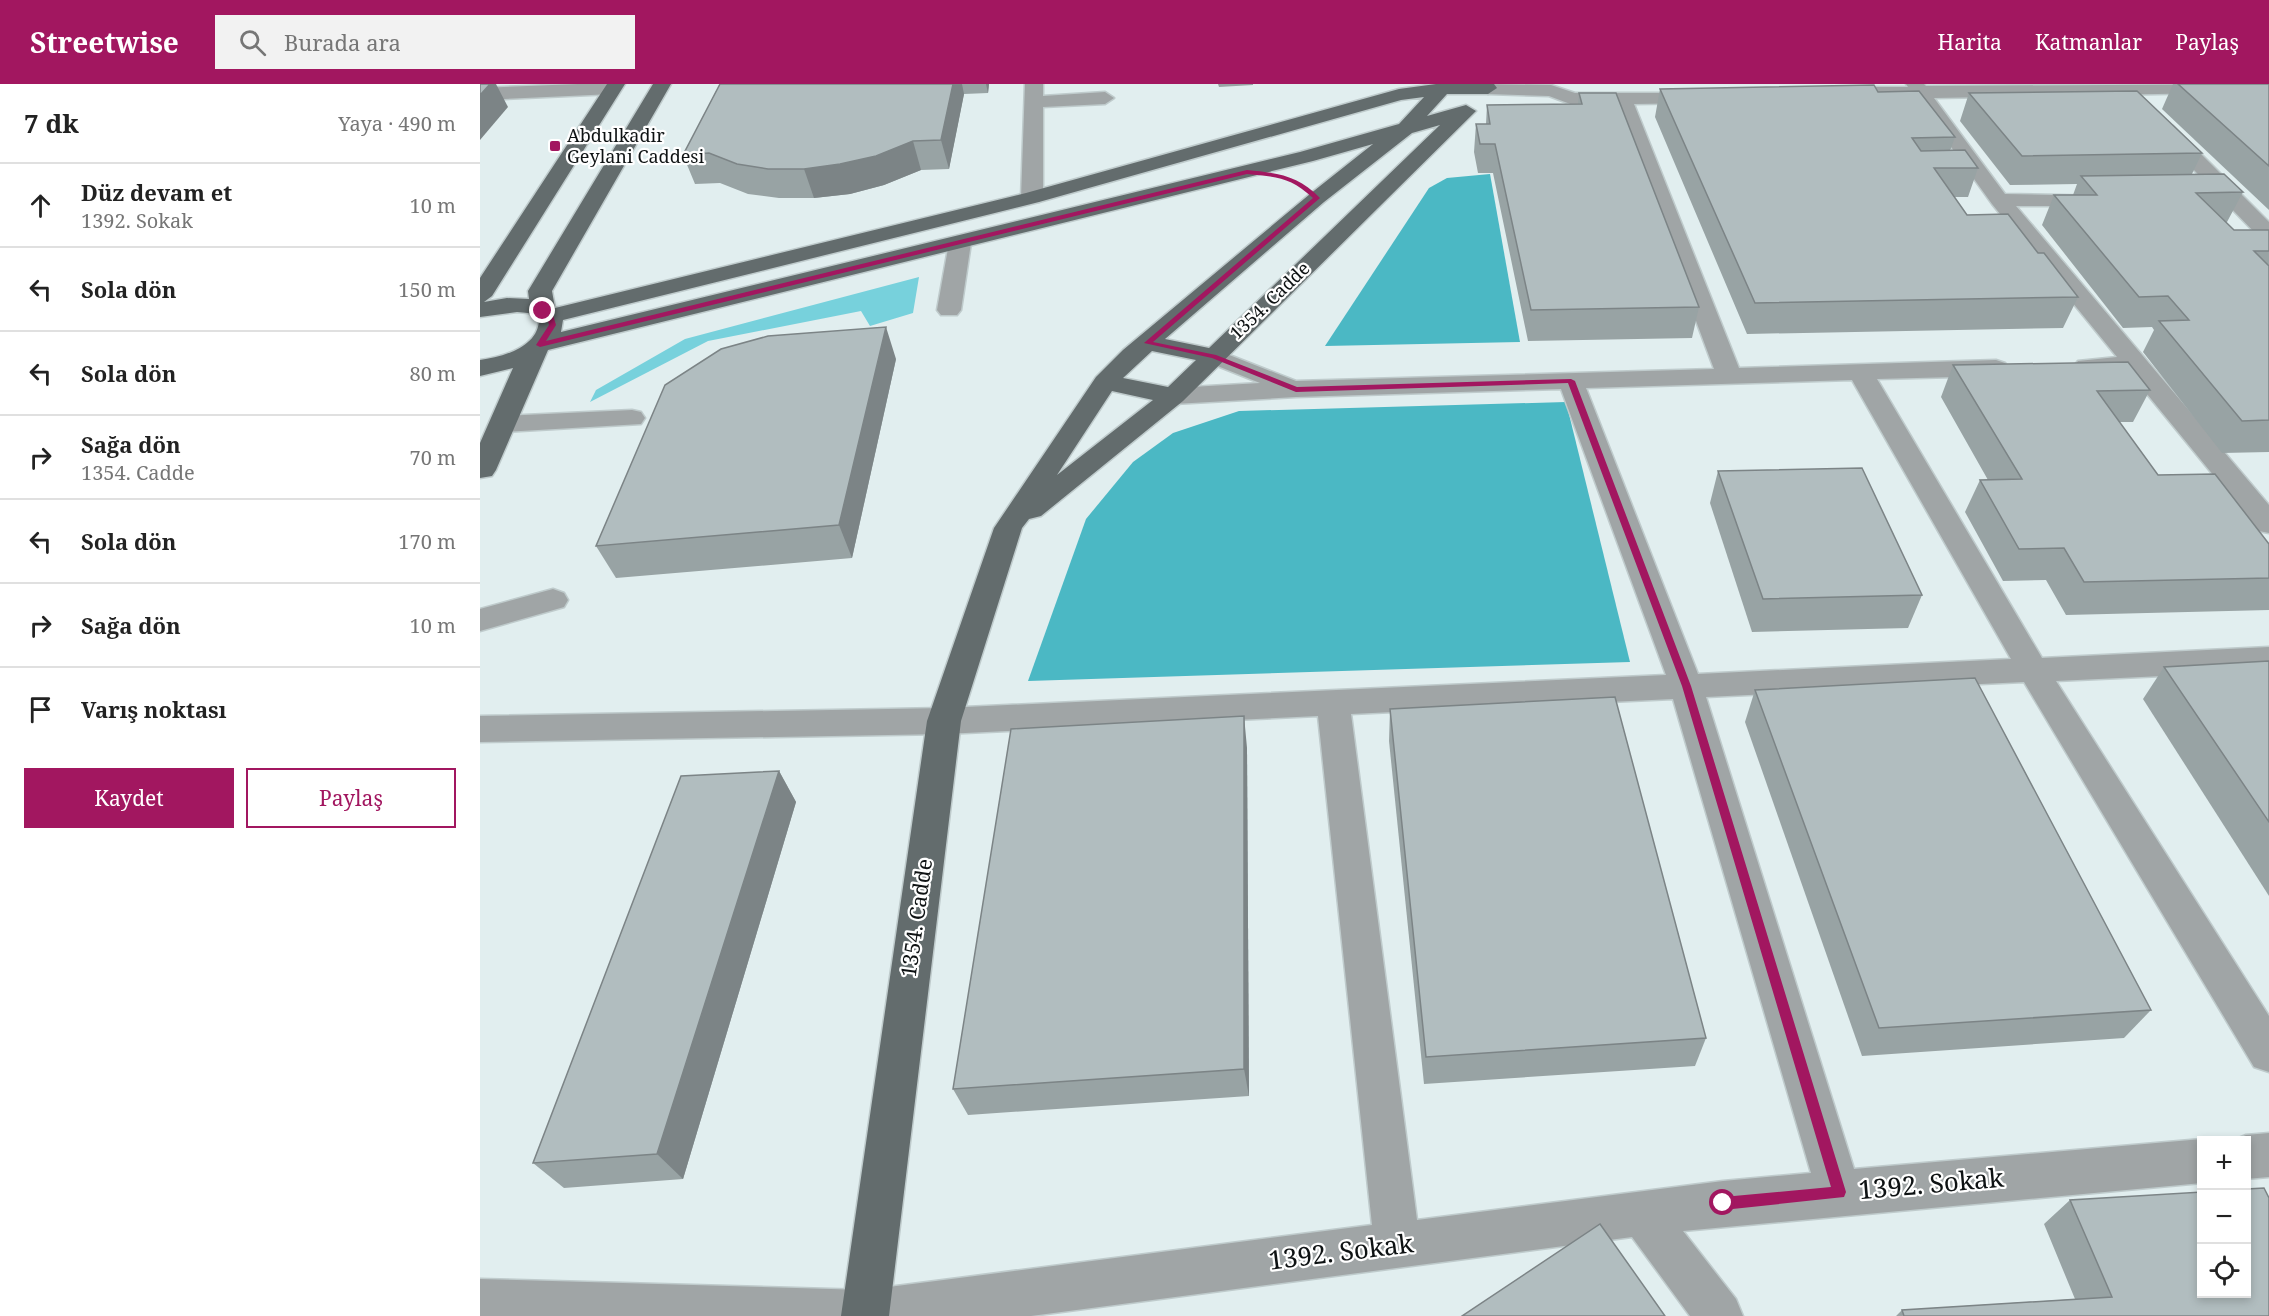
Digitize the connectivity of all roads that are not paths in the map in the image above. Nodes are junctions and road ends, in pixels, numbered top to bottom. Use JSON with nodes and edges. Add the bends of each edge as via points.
{"nodes":[{"id":1,"x":662,"y":84,"type":"edge"},
{"id":2,"x":615,"y":86,"type":"edge"},
{"id":3,"x":1443,"y":86,"type":"edge"},
{"id":4,"x":1490,"y":86,"type":"edge"},
{"id":5,"x":2122,"y":86,"type":"edge"},
{"id":6,"x":2269,"y":86,"type":"edge"},
{"id":7,"x":1918,"y":88,"type":"edge"},
{"id":8,"x":1034,"y":93,"type":"edge"},
{"id":9,"x":480,"y":94,"type":"edge"},
{"id":10,"x":1854,"y":94,"type":"edge"},
{"id":11,"x":1717,"y":97,"type":"edge"},
{"id":12,"x":1105,"y":98,"type":"dead end"},
{"id":13,"x":1574,"y":99,"type":"junction"},
{"id":14,"x":1623,"y":99,"type":"junction"},
{"id":15,"x":1508,"y":108,"type":"edge"},
{"id":16,"x":1476,"y":110,"type":"junction"},
{"id":17,"x":1406,"y":128,"type":"junction"},
{"id":18,"x":1247,"y":172,"type":"junction"},
{"id":19,"x":1302,"y":186,"type":"junction"},
{"id":20,"x":1032,"y":198,"type":"junction"},
{"id":21,"x":1999,"y":200,"type":"junction"},
{"id":22,"x":2117,"y":200,"type":"edge"},
{"id":23,"x":2212,"y":200,"type":"edge"},
{"id":24,"x":2235,"y":200,"type":"junction"},
{"id":25,"x":2269,"y":234,"type":"edge"},
{"id":26,"x":960,"y":243,"type":"junction"},
{"id":27,"x":480,"y":296,"type":"edge"},
{"id":28,"x":480,"y":310,"type":"edge"},
{"id":29,"x":949,"y":310,"type":"dead end"},
{"id":30,"x":547,"y":313,"type":"junction"},
{"id":31,"x":1148,"y":343,"type":"junction"},
{"id":32,"x":537,"y":347,"type":"junction"},
{"id":33,"x":1214,"y":356,"type":"junction"},
{"id":34,"x":2136,"y":364,"type":"junction"},
{"id":35,"x":2067,"y":366,"type":"edge"},
{"id":36,"x":480,"y":368,"type":"edge"},
{"id":37,"x":2021,"y":368,"type":"edge"},
{"id":38,"x":1860,"y":372,"type":"junction"},
{"id":39,"x":1729,"y":376,"type":"junction"},
{"id":40,"x":1571,"y":381,"type":"junction"},
{"id":41,"x":1105,"y":382,"type":"junction"},
{"id":42,"x":1296,"y":389,"type":"junction"},
{"id":43,"x":1174,"y":396,"type":"junction"},
{"id":44,"x":632,"y":418,"type":"dead end"},
{"id":45,"x":503,"y":424,"type":"junction"},
{"id":46,"x":480,"y":470,"type":"edge"},
{"id":47,"x":2269,"y":524,"type":"edge"},
{"id":48,"x":1008,"y":528,"type":"junction"},
{"id":49,"x":553,"y":600,"type":"dead end"},
{"id":50,"x":480,"y":620,"type":"edge"},
{"id":51,"x":2269,"y":659,"type":"edge"},
{"id":52,"x":2033,"y":670,"type":"junction"},
{"id":53,"x":1686,"y":686,"type":"junction"},
{"id":54,"x":1334,"y":703,"type":"junction"},
{"id":55,"x":944,"y":721,"type":"junction"},
{"id":56,"x":480,"y":729,"type":"edge"},
{"id":57,"x":2269,"y":1053,"type":"edge"},
{"id":58,"x":2269,"y":1155,"type":"edge"},
{"id":59,"x":2251,"y":1157,"type":"edge"},
{"id":60,"x":2197,"y":1161,"type":"edge"},
{"id":61,"x":1839,"y":1192,"type":"junction"},
{"id":62,"x":1642,"y":1214,"type":"junction"},
{"id":63,"x":1397,"y":1245,"type":"junction"},
{"id":64,"x":480,"y":1303,"type":"edge"},
{"id":65,"x":865,"y":1315,"type":"edge"},
{"id":66,"x":1719,"y":1316,"type":"edge"}],
"edges":[{"from":1,"to":30,"type":"main road","via":[[540,291]]},
{"from":2,"to":9,"type":"street"},
{"from":2,"to":27,"type":"main road"},
{"from":3,"to":4,"type":"main road"},
{"from":3,"to":17,"type":"main road","name":"1354. Cadde"},
{"from":3,"to":20,"type":"main road"},
{"from":4,"to":13,"type":"street","via":[[1551,91]]},
{"from":4,"to":16,"type":"main road","name":"1354. Cadde"},
{"from":5,"to":6,"type":"street"},
{"from":5,"to":7,"type":"street"},
{"from":5,"to":24,"type":"street"},
{"from":7,"to":10,"type":"street"},
{"from":7,"to":21,"type":"street"},
{"from":8,"to":12,"type":"street"},
{"from":8,"to":20,"type":"street"},
{"from":11,"to":14,"type":"street"},
{"from":13,"to":14,"type":"street"},
{"from":13,"to":15,"type":"street","via":[[1555,105]]},
{"from":14,"to":39,"type":"street"},
{"from":16,"to":17,"type":"main road"},
{"from":16,"to":33,"type":"main road","name":"1354. Cadde"},
{"from":17,"to":18,"type":"main road"},
{"from":17,"to":19,"type":"main road","name":"1354. Cadde"},
{"from":18,"to":19,"type":"main road"},
{"from":18,"to":26,"type":"main road"},
{"from":19,"to":31,"type":"main road","name":"1354. Cadde"},
{"from":20,"to":30,"type":"main road"},
{"from":21,"to":22,"type":"street"},
{"from":21,"to":34,"type":"street"},
{"from":23,"to":24,"type":"street"},
{"from":24,"to":25,"type":"street"},
{"from":26,"to":29,"type":"street"},
{"from":26,"to":32,"type":"main road"},
{"from":28,"to":30,"type":"main road","via":[[516,305]]},
{"from":30,"to":32,"type":"main road","via":[[553,325]]},
{"from":31,"to":33,"type":"main road"},
{"from":31,"to":41,"type":"main road","name":"1354. Cadde"},
{"from":32,"to":36,"type":"main road","via":[[514,359]]},
{"from":32,"to":45,"type":"main road"},
{"from":33,"to":42,"type":"street"},
{"from":33,"to":43,"type":"main road","name":"1354. Cadde"},
{"from":34,"to":35,"type":"street"},
{"from":34,"to":47,"type":"street"},
{"from":37,"to":38,"type":"street"},
{"from":38,"to":39,"type":"street"},
{"from":38,"to":52,"type":"street"},
{"from":39,"to":40,"type":"street"},
{"from":40,"to":42,"type":"street"},
{"from":40,"to":53,"type":"street"},
{"from":41,"to":43,"type":"main road"},
{"from":41,"to":48,"type":"main road","name":"1354. Cadde"},
{"from":42,"to":43,"type":"street"},
{"from":43,"to":48,"type":"main road","name":"1354. Cadde"},
{"from":44,"to":45,"type":"street"},
{"from":45,"to":46,"type":"main road"},
{"from":48,"to":55,"type":"main road","name":"1354. Cadde"},
{"from":49,"to":50,"type":"street"},
{"from":51,"to":52,"type":"street"},
{"from":52,"to":53,"type":"street"},
{"from":52,"to":57,"type":"street"},
{"from":53,"to":54,"type":"street"},
{"from":53,"to":61,"type":"street"},
{"from":54,"to":55,"type":"street"},
{"from":54,"to":63,"type":"street"},
{"from":55,"to":56,"type":"street"},
{"from":55,"to":65,"type":"main road","name":"1354. Cadde"},
{"from":58,"to":59,"type":"street"},
{"from":60,"to":61,"type":"street","name":"1392. Sokak"},
{"from":61,"to":62,"type":"street","name":"1392. Sokak"},
{"from":62,"to":63,"type":"street","name":"1392. Sokak"},
{"from":62,"to":66,"type":"street"},
{"from":63,"to":65,"type":"street","name":"1392. Sokak"},
{"from":64,"to":65,"type":"street","name":"1392. Sokak"}]}
